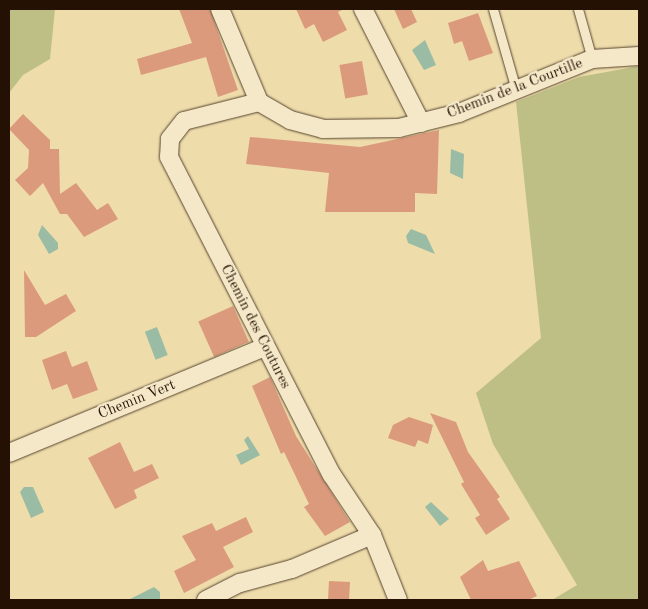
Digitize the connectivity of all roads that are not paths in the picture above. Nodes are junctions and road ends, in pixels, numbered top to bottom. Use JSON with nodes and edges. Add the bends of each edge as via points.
{"nodes":[{"id":1,"x":220,"y":9,"type":"edge"},
{"id":2,"x":363,"y":9,"type":"edge"},
{"id":3,"x":493,"y":9,"type":"edge"},
{"id":4,"x":578,"y":9,"type":"edge"},
{"id":5,"x":639,"y":56,"type":"edge"},
{"id":6,"x":592,"y":59,"type":"junction"},
{"id":7,"x":516,"y":90,"type":"junction"},
{"id":8,"x":259,"y":102,"type":"junction"},
{"id":9,"x":421,"y":123,"type":"junction"},
{"id":10,"x":266,"y":347,"type":"junction"},
{"id":11,"x":9,"y":452,"type":"edge"},
{"id":12,"x":372,"y":535,"type":"junction"},
{"id":13,"x":206,"y":600,"type":"edge"},
{"id":14,"x":398,"y":600,"type":"edge"}],
"edges":[{"from":1,"to":8,"type":"street"},
{"from":2,"to":9,"type":"street"},
{"from":3,"to":7,"type":"lane"},
{"from":4,"to":6,"type":"lane"},
{"from":5,"to":6,"type":"street","name":"Chemin de la Courtille"},
{"from":6,"to":7,"type":"street","name":"Chemin de la Courtille"},
{"from":7,"to":9,"type":"street","name":"Chemin de la Courtille"},
{"from":8,"to":9,"type":"street","name":"Chemin de la Courtille","via":[[290,120],[323,129],[399,128]]},
{"from":8,"to":10,"type":"street","name":"Chemin des Coutures","via":[[184,121],[173,132],[169,147],[173,167]]},
{"from":10,"to":11,"type":"street","name":"Chemin Vert"},
{"from":10,"to":12,"type":"street","name":"Chemin des Coutures","via":[[332,475]]},
{"from":12,"to":13,"type":"street","via":[[292,569],[240,582]]},
{"from":12,"to":14,"type":"street","name":"Chemin des Coutures"}]}
